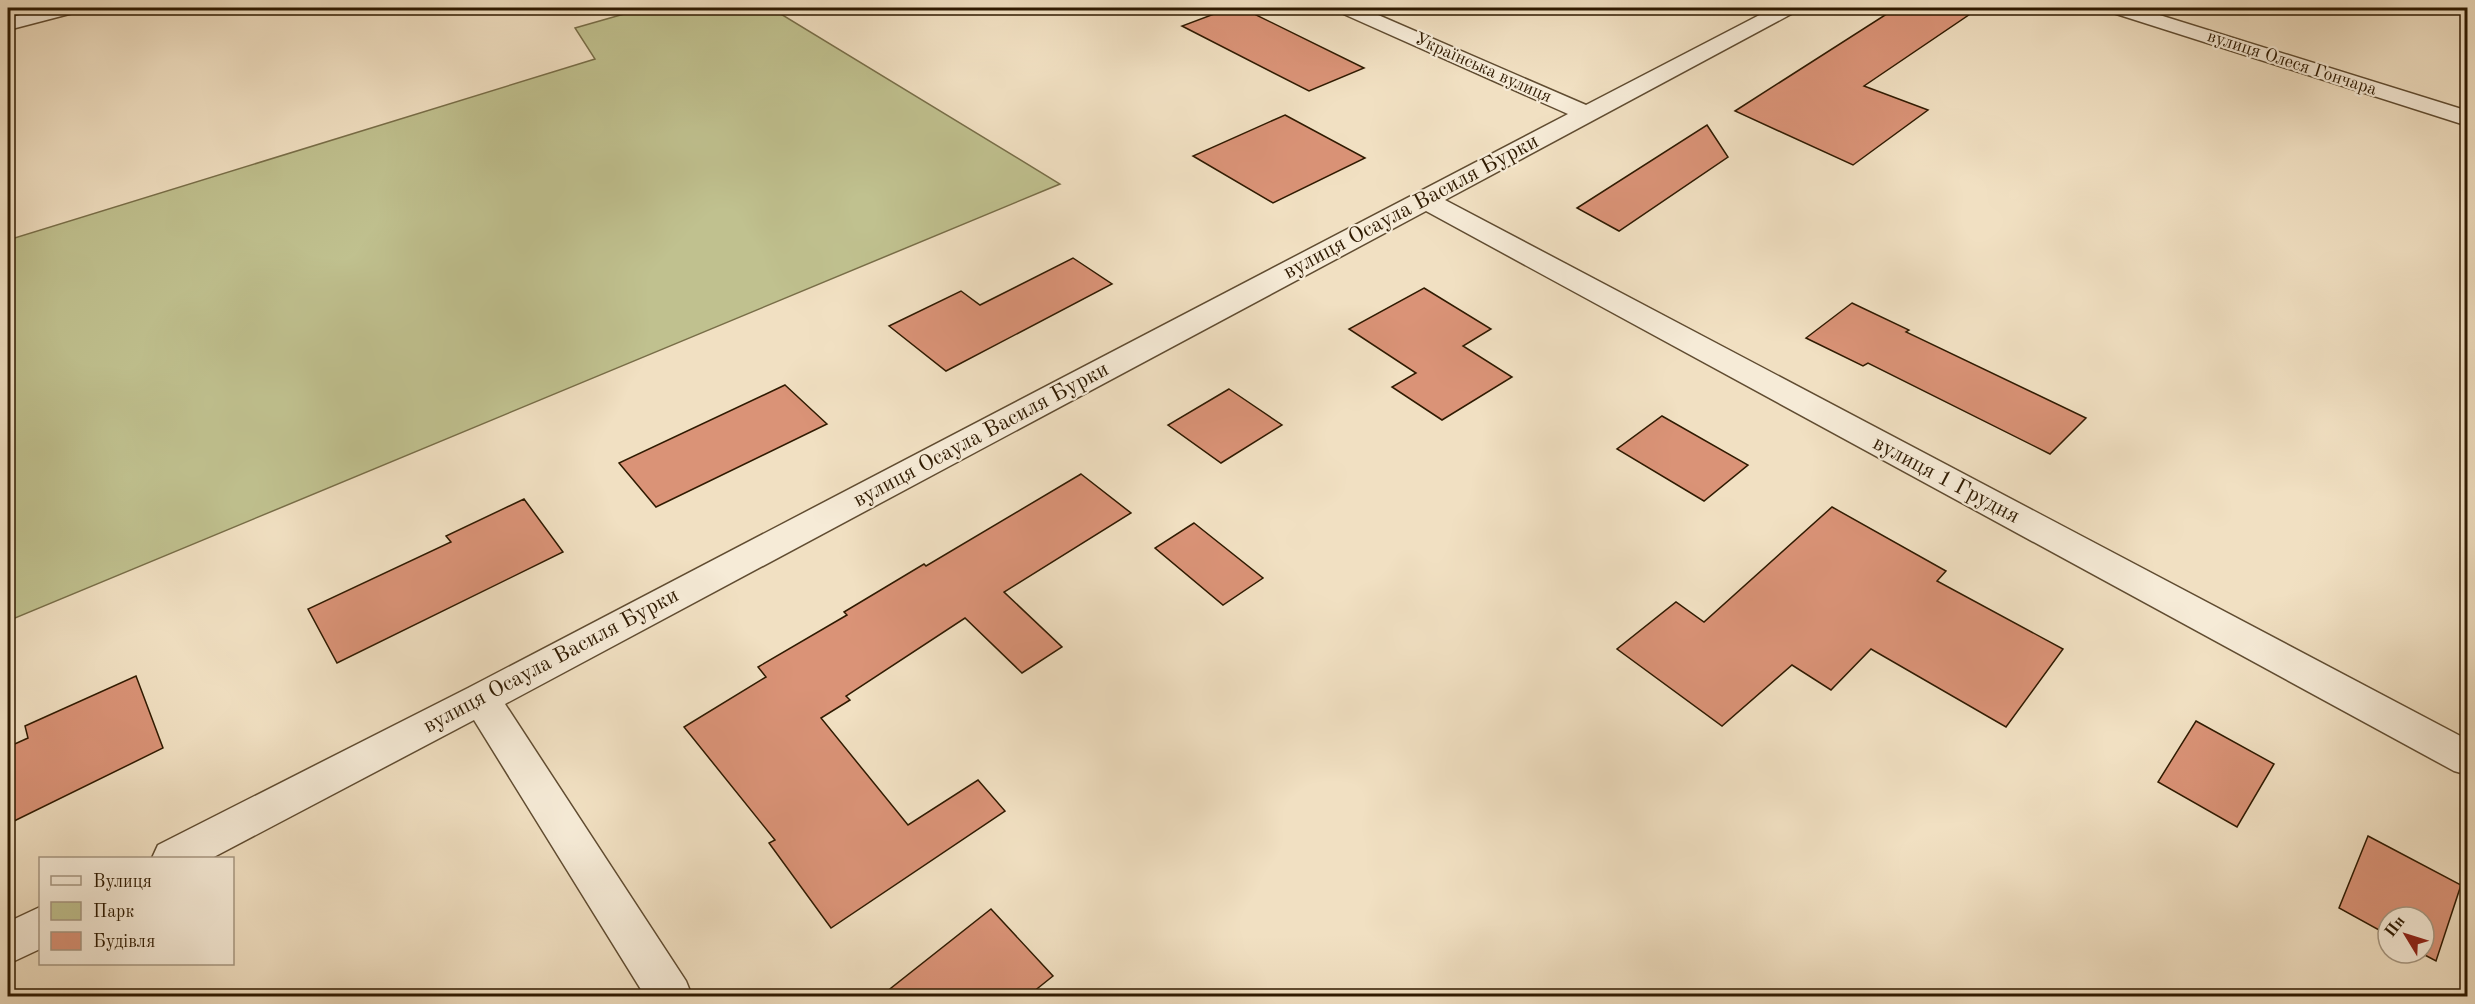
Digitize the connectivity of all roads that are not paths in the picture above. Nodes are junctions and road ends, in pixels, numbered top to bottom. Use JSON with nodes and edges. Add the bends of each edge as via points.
{"nodes":[{"id":1,"x":70,"y":8,"type":"edge"},
{"id":2,"x":1346,"y":8,"type":"edge"},
{"id":3,"x":1788,"y":8,"type":"edge"},
{"id":4,"x":2117,"y":8,"type":"edge"},
{"id":5,"x":8,"y":24,"type":"edge"},
{"id":6,"x":1587,"y":114,"type":"junction"},
{"id":7,"x":2468,"y":119,"type":"edge"},
{"id":8,"x":1425,"y":200,"type":"junction"},
{"id":9,"x":481,"y":699,"type":"junction"},
{"id":10,"x":2468,"y":759,"type":"edge"},
{"id":11,"x":175,"y":857,"type":"edge"},
{"id":12,"x":39,"y":928,"type":"edge"},
{"id":13,"x":8,"y":944,"type":"edge"},
{"id":14,"x":670,"y":996,"type":"edge"}],
"edges":[{"from":1,"to":5,"type":"street"},
{"from":2,"to":6,"type":"street","name":"Українська вулиця"},
{"from":3,"to":6,"type":"street","name":"вулиця Осаула Василя Бурки"},
{"from":4,"to":7,"type":"street","name":"вулиця Олеся Гончара"},
{"from":6,"to":8,"type":"street","name":"вулиця Осаула Василя Бурки"},
{"from":8,"to":9,"type":"street","name":"вулиця Осаула Василя Бурки"},
{"from":8,"to":10,"type":"street","name":"вулиця 1 Грудня"},
{"from":9,"to":11,"type":"street","name":"вулиця Осаула Василя Бурки"},
{"from":9,"to":14,"type":"street"},
{"from":12,"to":13,"type":"street"}]}
